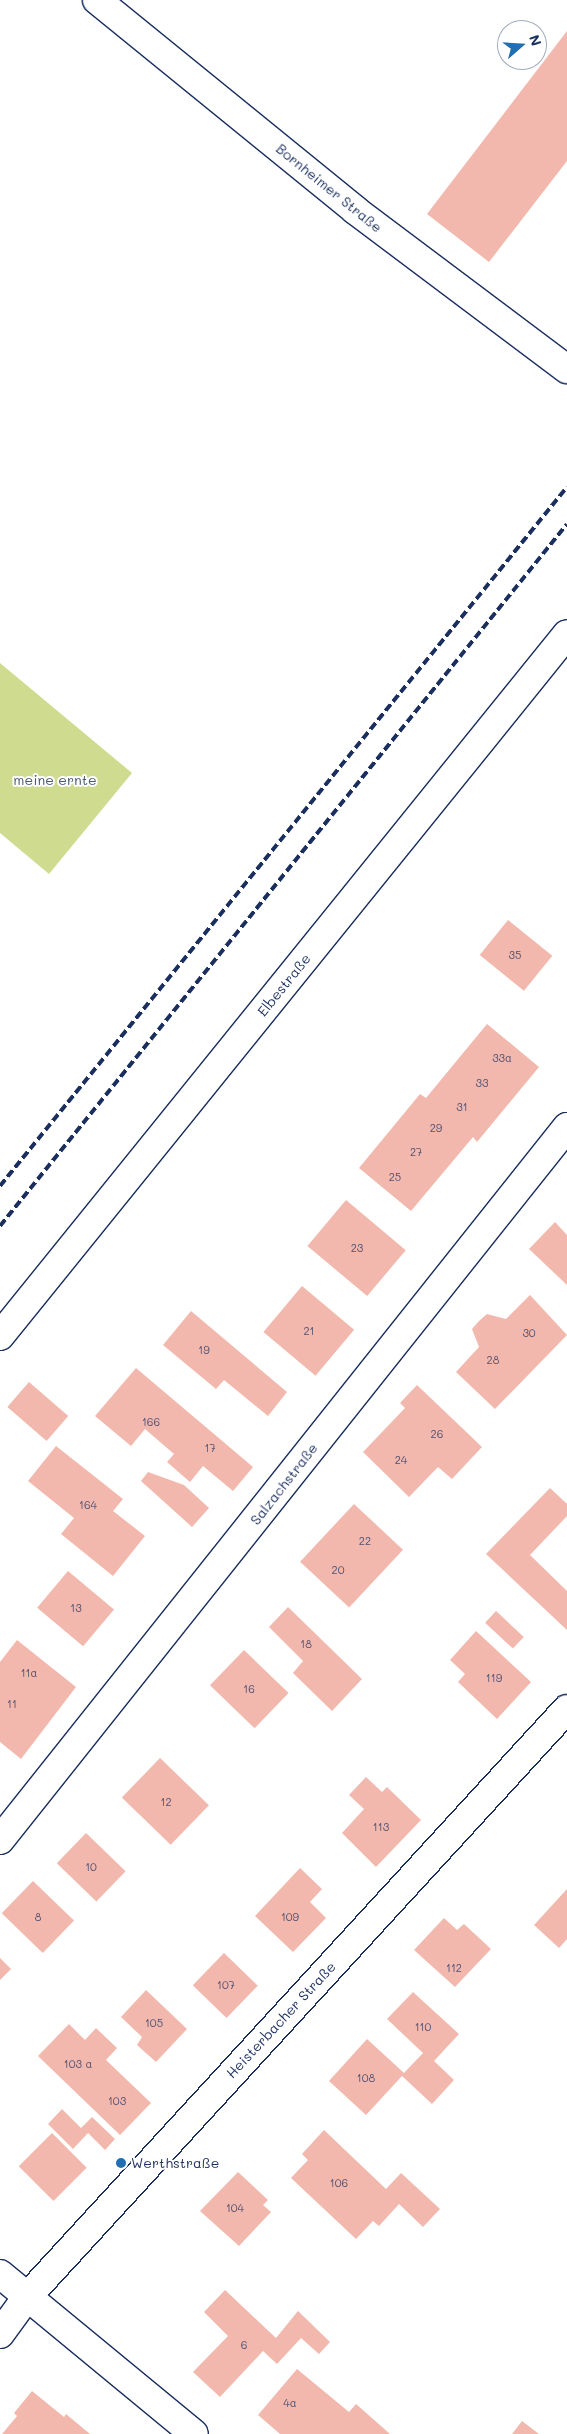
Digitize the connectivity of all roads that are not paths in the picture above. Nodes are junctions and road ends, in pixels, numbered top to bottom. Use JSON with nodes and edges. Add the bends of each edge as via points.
{"nodes":[{"id":1,"x":97,"y":0,"type":"edge"},
{"id":2,"x":567,"y":369,"type":"edge"},
{"id":3,"x":567,"y":634,"type":"edge"},
{"id":4,"x":567,"y":1127,"type":"edge"},
{"id":5,"x":0,"y":1336,"type":"edge"},
{"id":6,"x":567,"y":1709,"type":"edge"},
{"id":7,"x":0,"y":1840,"type":"edge"},
{"id":8,"x":0,"y":2274,"type":"edge"},
{"id":9,"x":27,"y":2297,"type":"junction"},
{"id":10,"x":0,"y":2334,"type":"edge"},
{"id":11,"x":194,"y":2434,"type":"edge"}],
"edges":[{"from":1,"to":2,"type":"street","name":"Bornheimer Straße","via":[[355,210]]},
{"from":3,"to":5,"type":"street","name":"Elbestraße"},
{"from":4,"to":7,"type":"street","name":"Salzachstraße"},
{"from":6,"to":9,"type":"street","name":"Heisterbacher Straße"},
{"from":8,"to":9,"type":"street"},
{"from":9,"to":10,"type":"street","name":"Heisterbacher Straße"},
{"from":9,"to":11,"type":"street"}]}
